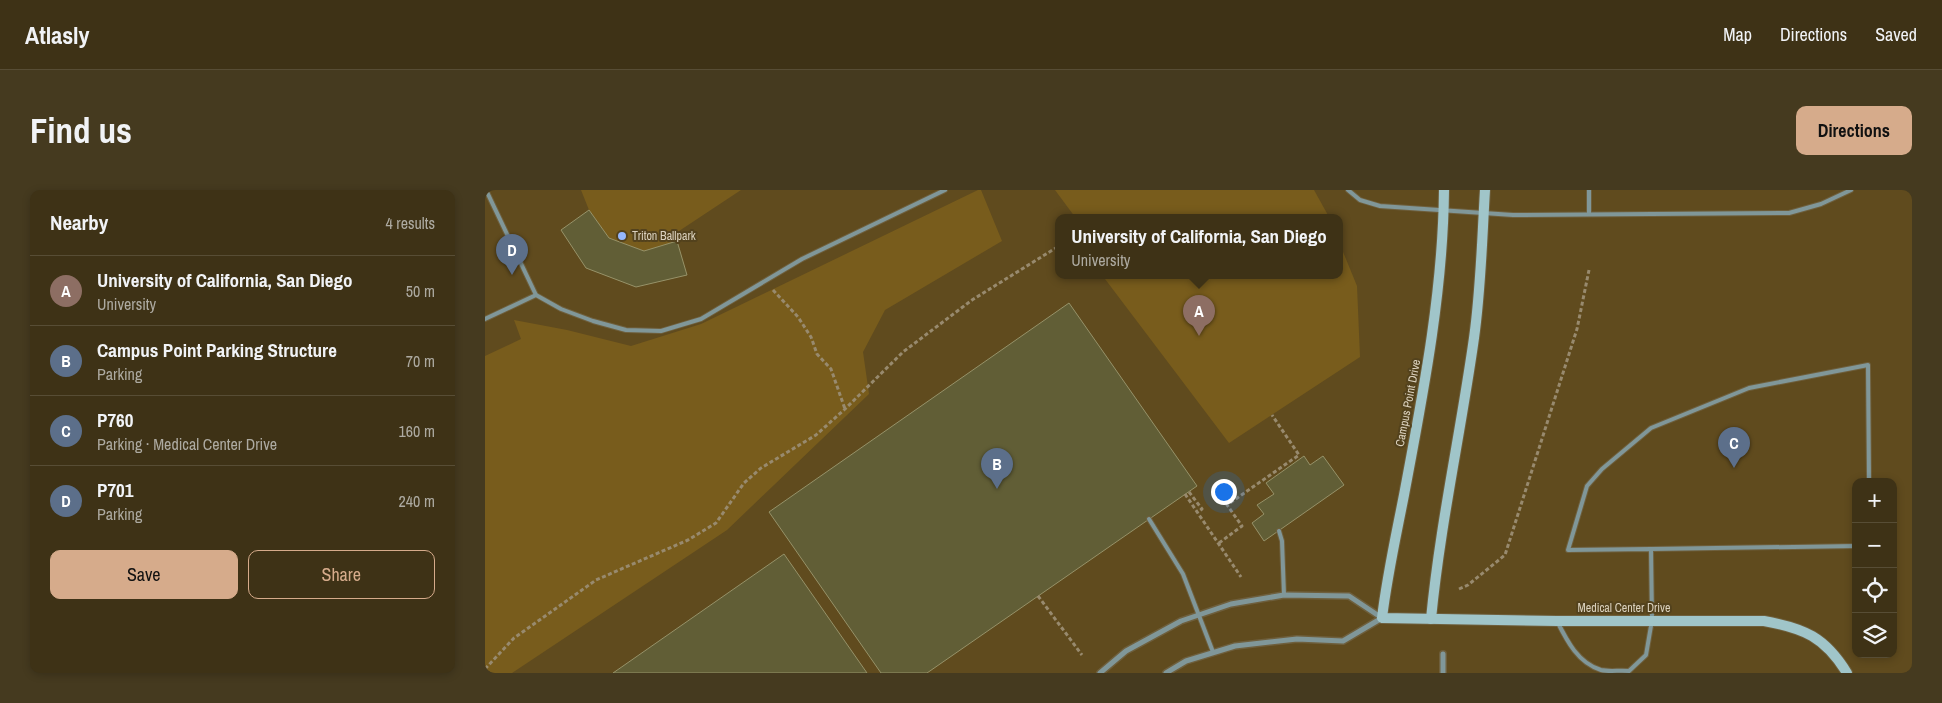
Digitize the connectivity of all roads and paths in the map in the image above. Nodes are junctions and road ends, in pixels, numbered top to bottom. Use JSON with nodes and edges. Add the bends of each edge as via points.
{"nodes":[{"id":1,"x":485,"y":190,"type":"edge"},
{"id":2,"x":945,"y":190,"type":"edge"},
{"id":3,"x":1348,"y":190,"type":"edge"},
{"id":4,"x":1444,"y":190,"type":"edge"},
{"id":5,"x":1485,"y":190,"type":"edge"},
{"id":6,"x":1589,"y":190,"type":"edge"},
{"id":7,"x":1851,"y":190,"type":"edge"},
{"id":8,"x":1444,"y":210,"type":"junction"},
{"id":9,"x":1483,"y":214,"type":"junction"},
{"id":10,"x":1589,"y":214,"type":"junction"},
{"id":11,"x":1055,"y":248,"type":"edge"},
{"id":12,"x":1589,"y":270,"type":"dead end"},
{"id":13,"x":766,"y":281,"type":"junction"},
{"id":14,"x":536,"y":294,"type":"junction"},
{"id":15,"x":485,"y":319,"type":"edge"},
{"id":16,"x":845,"y":409,"type":"junction"},
{"id":17,"x":1272,"y":415,"type":"dead end"},
{"id":18,"x":1869,"y":478,"type":"edge"},
{"id":19,"x":1189,"y":492,"type":"dead end"},
{"id":20,"x":1185,"y":494,"type":"dead end"},
{"id":21,"x":1197,"y":510,"type":"junction"},
{"id":22,"x":1149,"y":519,"type":"dead end"},
{"id":23,"x":1279,"y":531,"type":"dead end"},
{"id":24,"x":1219,"y":543,"type":"junction"},
{"id":25,"x":1852,"y":546,"type":"edge"},
{"id":26,"x":1651,"y":549,"type":"junction"},
{"id":27,"x":1241,"y":577,"type":"dead end"},
{"id":28,"x":1459,"y":589,"type":"dead end"},
{"id":29,"x":1284,"y":595,"type":"junction"},
{"id":30,"x":1038,"y":596,"type":"dead end"},
{"id":31,"x":1199,"y":614,"type":"junction"},
{"id":32,"x":1382,"y":618,"type":"junction"},
{"id":33,"x":1431,"y":619,"type":"junction"},
{"id":34,"x":1652,"y":620,"type":"junction"},
{"id":35,"x":1557,"y":621,"type":"junction"},
{"id":36,"x":1213,"y":652,"type":"junction"},
{"id":37,"x":1443,"y":654,"type":"dead end"},
{"id":38,"x":1081,"y":655,"type":"dead end"},
{"id":39,"x":485,"y":669,"type":"edge"},
{"id":40,"x":1100,"y":673,"type":"edge"},
{"id":41,"x":1166,"y":673,"type":"edge"},
{"id":42,"x":1443,"y":673,"type":"edge"},
{"id":43,"x":1847,"y":673,"type":"edge"}],
"edges":[{"from":1,"to":14,"type":"lane"},
{"from":2,"to":13,"type":"lane","via":[[802,259]]},
{"from":3,"to":8,"type":"lane","via":[[1360,200],[1380,206]]},
{"from":4,"to":8,"type":"street","name":"Campus Point Drive"},
{"from":5,"to":9,"type":"street"},
{"from":6,"to":10,"type":"lane"},
{"from":7,"to":10,"type":"lane","via":[[1821,204],[1789,213]]},
{"from":8,"to":9,"type":"lane"},
{"from":8,"to":32,"type":"street","name":"Campus Point Drive","via":[[1431,352],[1386,579]]},
{"from":9,"to":10,"type":"lane"},
{"from":9,"to":33,"type":"street","via":[[1474,338]]},
{"from":11,"to":16,"type":"path","via":[[972,300],[903,352]]},
{"from":12,"to":28,"type":"path","via":[[1577,329],[1505,555]]},
{"from":13,"to":14,"type":"lane","via":[[701,319],[661,331],[625,330],[593,321],[561,309]]},
{"from":13,"to":16,"type":"path","via":[[798,317],[817,354],[831,369]]},
{"from":14,"to":15,"type":"lane"},
{"from":16,"to":39,"type":"path","via":[[815,435],[761,468],[716,523],[687,540],[597,580],[514,638]]},
{"from":17,"to":24,"type":"path","via":[[1299,455],[1227,505],[1242,526]]},
{"from":18,"to":26,"type":"lane","via":[[1868,365],[1749,388],[1651,428],[1602,468],[1587,486],[1568,550]]},
{"from":19,"to":21,"type":"path","via":[[1202,509]]},
{"from":20,"to":21,"type":"path"},
{"from":21,"to":24,"type":"path"},
{"from":22,"to":31,"type":"lane","via":[[1183,574]]},
{"from":23,"to":29,"type":"lane"},
{"from":24,"to":27,"type":"path"},
{"from":25,"to":26,"type":"lane"},
{"from":26,"to":34,"type":"lane"},
{"from":29,"to":31,"type":"street","via":[[1231,604]]},
{"from":29,"to":32,"type":"street","via":[[1349,596]]},
{"from":30,"to":38,"type":"path"},
{"from":31,"to":36,"type":"lane"},
{"from":31,"to":40,"type":"street","via":[[1126,651]]},
{"from":32,"to":33,"type":"street","name":"Medical Center Drive"},
{"from":32,"to":36,"type":"street","via":[[1343,642],[1269,641]]},
{"from":33,"to":35,"type":"street","name":"Medical Center Drive"},
{"from":34,"to":35,"type":"street","name":"Medical Center Drive"},
{"from":34,"to":35,"type":"lane","via":[[1646,655],[1629,671],[1601,670],[1586,661],[1572,650]]},
{"from":34,"to":43,"type":"street","name":"Medical Center Drive","via":[[1765,621],[1793,626],[1819,639]]},
{"from":36,"to":41,"type":"street","via":[[1186,661]]},
{"from":37,"to":42,"type":"street"}]}
